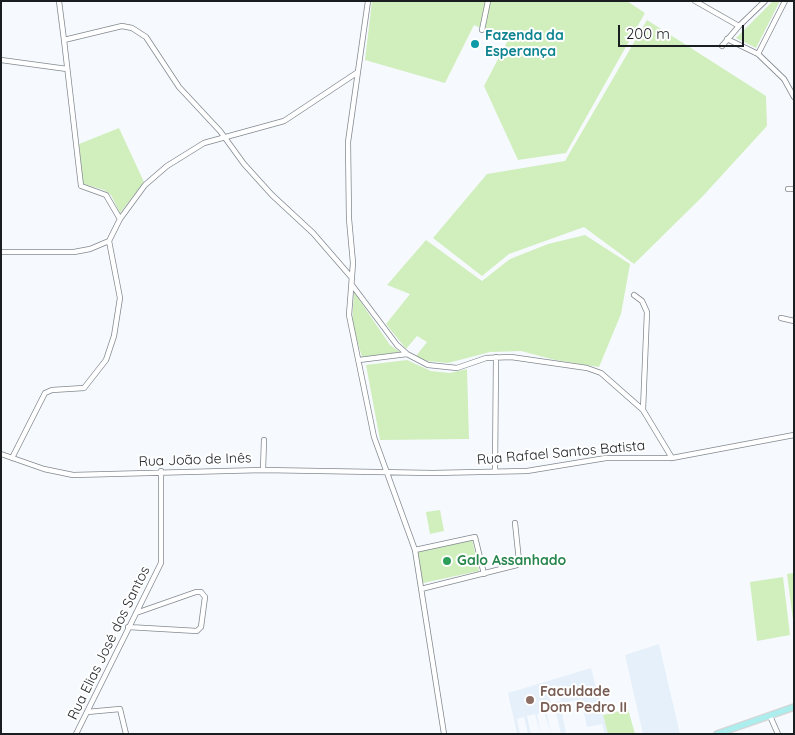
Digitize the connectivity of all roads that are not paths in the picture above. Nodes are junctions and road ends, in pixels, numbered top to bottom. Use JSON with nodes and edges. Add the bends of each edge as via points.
{"nodes":[{"id":1,"x":59,"y":1,"type":"edge"},
{"id":2,"x":368,"y":1,"type":"edge"},
{"id":3,"x":488,"y":1,"type":"edge"},
{"id":4,"x":695,"y":1,"type":"edge"},
{"id":5,"x":785,"y":1,"type":"edge"},
{"id":6,"x":762,"y":2,"type":"edge"},
{"id":7,"x":739,"y":26,"type":"junction"},
{"id":8,"x":482,"y":30,"type":"dead end"},
{"id":9,"x":727,"y":39,"type":"junction"},
{"id":10,"x":64,"y":40,"type":"junction"},
{"id":11,"x":722,"y":46,"type":"dead end"},
{"id":12,"x":758,"y":54,"type":"junction"},
{"id":13,"x":1,"y":60,"type":"edge"},
{"id":14,"x":67,"y":69,"type":"junction"},
{"id":15,"x":358,"y":72,"type":"junction"},
{"id":16,"x":794,"y":97,"type":"edge"},
{"id":17,"x":224,"y":138,"type":"junction"},
{"id":18,"x":120,"y":219,"type":"junction"},
{"id":19,"x":109,"y":241,"type":"junction"},
{"id":20,"x":1,"y":252,"type":"edge"},
{"id":21,"x":352,"y":278,"type":"junction"},
{"id":22,"x":352,"y":285,"type":"junction"},
{"id":23,"x":634,"y":296,"type":"dead end"},
{"id":24,"x":781,"y":318,"type":"dead end"},
{"id":25,"x":794,"y":321,"type":"edge"},
{"id":26,"x":407,"y":354,"type":"junction"},
{"id":27,"x":496,"y":357,"type":"junction"},
{"id":28,"x":359,"y":360,"type":"junction"},
{"id":29,"x":643,"y":410,"type":"junction"},
{"id":30,"x":794,"y":435,"type":"edge"},
{"id":31,"x":264,"y":440,"type":"dead end"},
{"id":32,"x":3,"y":455,"type":"edge"},
{"id":33,"x":12,"y":458,"type":"junction"},
{"id":34,"x":672,"y":458,"type":"junction"},
{"id":35,"x":1,"y":460,"type":"edge"},
{"id":36,"x":263,"y":470,"type":"junction"},
{"id":37,"x":161,"y":471,"type":"junction"},
{"id":38,"x":494,"y":471,"type":"junction"},
{"id":39,"x":388,"y":472,"type":"junction"},
{"id":40,"x":515,"y":523,"type":"dead end"},
{"id":41,"x":415,"y":550,"type":"junction"},
{"id":42,"x":484,"y":574,"type":"junction"},
{"id":43,"x":421,"y":588,"type":"junction"},
{"id":44,"x":135,"y":614,"type":"junction"},
{"id":45,"x":128,"y":627,"type":"junction"},
{"id":46,"x":794,"y":707,"type":"edge"},
{"id":47,"x":87,"y":712,"type":"junction"},
{"id":48,"x":770,"y":716,"type":"junction"},
{"id":49,"x":76,"y":734,"type":"edge"},
{"id":50,"x":126,"y":734,"type":"edge"},
{"id":51,"x":444,"y":734,"type":"edge"},
{"id":52,"x":717,"y":734,"type":"edge"},
{"id":53,"x":778,"y":734,"type":"edge"}],
"edges":[{"from":1,"to":10,"type":"street"},
{"from":2,"to":15,"type":"street"},
{"from":3,"to":8,"type":"street"},
{"from":4,"to":7,"type":"street"},
{"from":5,"to":12,"type":"street"},
{"from":6,"to":7,"type":"street"},
{"from":7,"to":9,"type":"street"},
{"from":9,"to":11,"type":"street"},
{"from":9,"to":12,"type":"street"},
{"from":10,"to":14,"type":"street"},
{"from":10,"to":17,"type":"street","via":[[113,27],[126,26],[138,31],[153,45],[179,87]]},
{"from":12,"to":16,"type":"street","via":[[784,79]]},
{"from":13,"to":14,"type":"street"},
{"from":14,"to":18,"type":"street","via":[[81,186],[106,195]]},
{"from":15,"to":17,"type":"street","via":[[284,121]]},
{"from":15,"to":21,"type":"street","via":[[348,142]]},
{"from":17,"to":18,"type":"street","via":[[208,141],[167,166],[145,185]]},
{"from":17,"to":21,"type":"street","via":[[264,188],[313,233]]},
{"from":18,"to":19,"type":"street"},
{"from":19,"to":20,"type":"street","via":[[74,252]]},
{"from":19,"to":33,"type":"street","via":[[120,298],[114,336],[106,360],[84,388],[45,393]]},
{"from":21,"to":22,"type":"street"},
{"from":22,"to":26,"type":"street","via":[[390,337]]},
{"from":22,"to":28,"type":"street","via":[[350,330]]},
{"from":23,"to":29,"type":"street","via":[[642,301],[647,312]]},
{"from":24,"to":25,"type":"street"},
{"from":26,"to":27,"type":"street","via":[[428,364],[450,368]]},
{"from":26,"to":28,"type":"street"},
{"from":27,"to":29,"type":"street","via":[[592,369],[607,377]]},
{"from":27,"to":38,"type":"street"},
{"from":28,"to":39,"type":"street","via":[[374,437]]},
{"from":29,"to":34,"type":"street"},
{"from":30,"to":34,"type":"street","name":"Rua Rafael Santos Batista"},
{"from":31,"to":36,"type":"street"},
{"from":32,"to":33,"type":"street","name":"Rua João de Inês"},
{"from":32,"to":35,"type":"street"},
{"from":33,"to":37,"type":"street","name":"Rua João de Inês","via":[[73,475]]},
{"from":34,"to":38,"type":"street","name":"Rua Rafael Santos Batista","via":[[606,458],[527,470]]},
{"from":36,"to":37,"type":"street","name":"Rua João de Inês"},
{"from":36,"to":39,"type":"street","name":"Rua João de Inês"},
{"from":37,"to":44,"type":"street","name":"Rua Elias José dos Santos","via":[[162,558]]},
{"from":38,"to":39,"type":"street","name":"Rua Rafael Santos Batista"},
{"from":39,"to":41,"type":"street"},
{"from":40,"to":42,"type":"street","via":[[519,561],[515,566]]},
{"from":41,"to":42,"type":"street","via":[[475,537]]},
{"from":41,"to":43,"type":"street"},
{"from":42,"to":43,"type":"street"},
{"from":43,"to":51,"type":"street"},
{"from":44,"to":45,"type":"street","name":"Rua Elias José dos Santos"},
{"from":44,"to":45,"type":"street","via":[[196,592],[203,594],[205,602],[199,630]]},
{"from":45,"to":47,"type":"street","name":"Rua Elias José dos Santos"},
{"from":46,"to":48,"type":"main road"},
{"from":47,"to":49,"type":"street","name":"Rua Elias José dos Santos"},
{"from":47,"to":50,"type":"street","via":[[120,709]]},
{"from":48,"to":52,"type":"main road"},
{"from":48,"to":53,"type":"street"}]}
